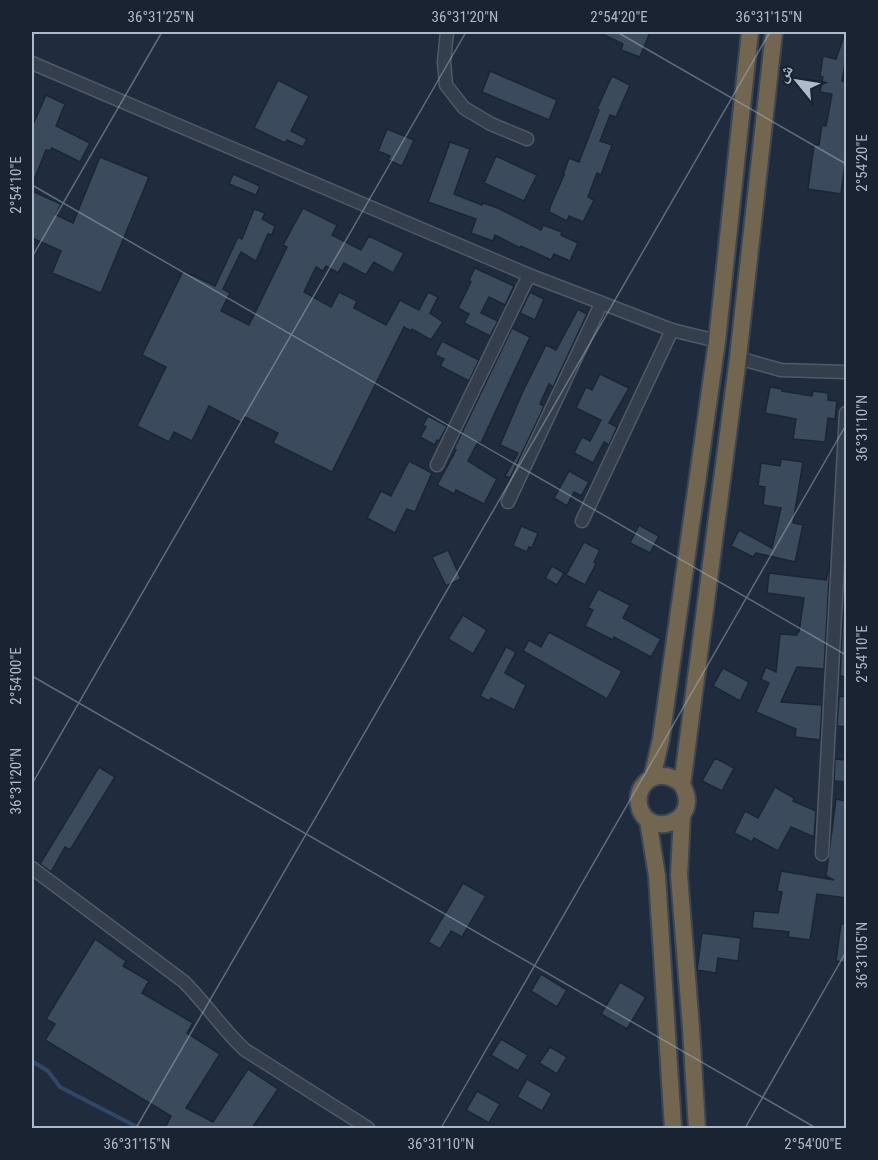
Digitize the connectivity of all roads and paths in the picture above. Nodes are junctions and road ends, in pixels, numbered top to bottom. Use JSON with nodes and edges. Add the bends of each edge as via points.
{"nodes":[{"id":1,"x":447,"y":32,"type":"edge"},
{"id":2,"x":750,"y":32,"type":"edge"},
{"id":3,"x":774,"y":32,"type":"edge"},
{"id":4,"x":32,"y":63,"type":"edge"},
{"id":5,"x":527,"y":139,"type":"dead end"},
{"id":6,"x":529,"y":275,"type":"junction"},
{"id":7,"x":601,"y":303,"type":"junction"},
{"id":8,"x":672,"y":330,"type":"junction"},
{"id":9,"x":717,"y":341,"type":"junction"},
{"id":10,"x":738,"y":358,"type":"junction"},
{"id":11,"x":846,"y":372,"type":"edge"},
{"id":12,"x":846,"y":413,"type":"edge"},
{"id":13,"x":437,"y":465,"type":"dead end"},
{"id":14,"x":508,"y":502,"type":"dead end"},
{"id":15,"x":582,"y":521,"type":"dead end"},
{"id":16,"x":652,"y":778,"type":"junction"},
{"id":17,"x":682,"y":785,"type":"junction"},
{"id":18,"x":682,"y":815,"type":"junction"},
{"id":19,"x":648,"y":819,"type":"junction"},
{"id":20,"x":822,"y":854,"type":"dead end"},
{"id":21,"x":32,"y":868,"type":"edge"},
{"id":22,"x":368,"y":1128,"type":"edge"},
{"id":23,"x":672,"y":1128,"type":"edge"},
{"id":24,"x":697,"y":1128,"type":"edge"}],
"edges":[{"from":1,"to":5,"type":"street","via":[[446,85],[464,108]]},
{"from":2,"to":9,"type":"highway"},
{"from":3,"to":10,"type":"highway"},
{"from":4,"to":6,"type":"street"},
{"from":6,"to":7,"type":"street"},
{"from":6,"to":13,"type":"street"},
{"from":7,"to":8,"type":"street"},
{"from":7,"to":14,"type":"street"},
{"from":8,"to":9,"type":"street"},
{"from":8,"to":15,"type":"street"},
{"from":9,"to":16,"type":"highway","via":[[661,739]]},
{"from":10,"to":11,"type":"street","via":[[781,370]]},
{"from":10,"to":17,"type":"highway"},
{"from":12,"to":20,"type":"street"},
{"from":16,"to":17,"type":"highway","via":[[672,777]]},
{"from":16,"to":19,"type":"highway","via":[[643,786],[639,798],[640,810]]},
{"from":17,"to":18,"type":"highway","via":[[687,803]]},
{"from":18,"to":19,"type":"highway","via":[[666,824]]},
{"from":18,"to":24,"type":"highway","via":[[679,875]]},
{"from":19,"to":23,"type":"highway","via":[[657,876]]},
{"from":21,"to":22,"type":"street","via":[[183,981],[244,1050]]}]}
